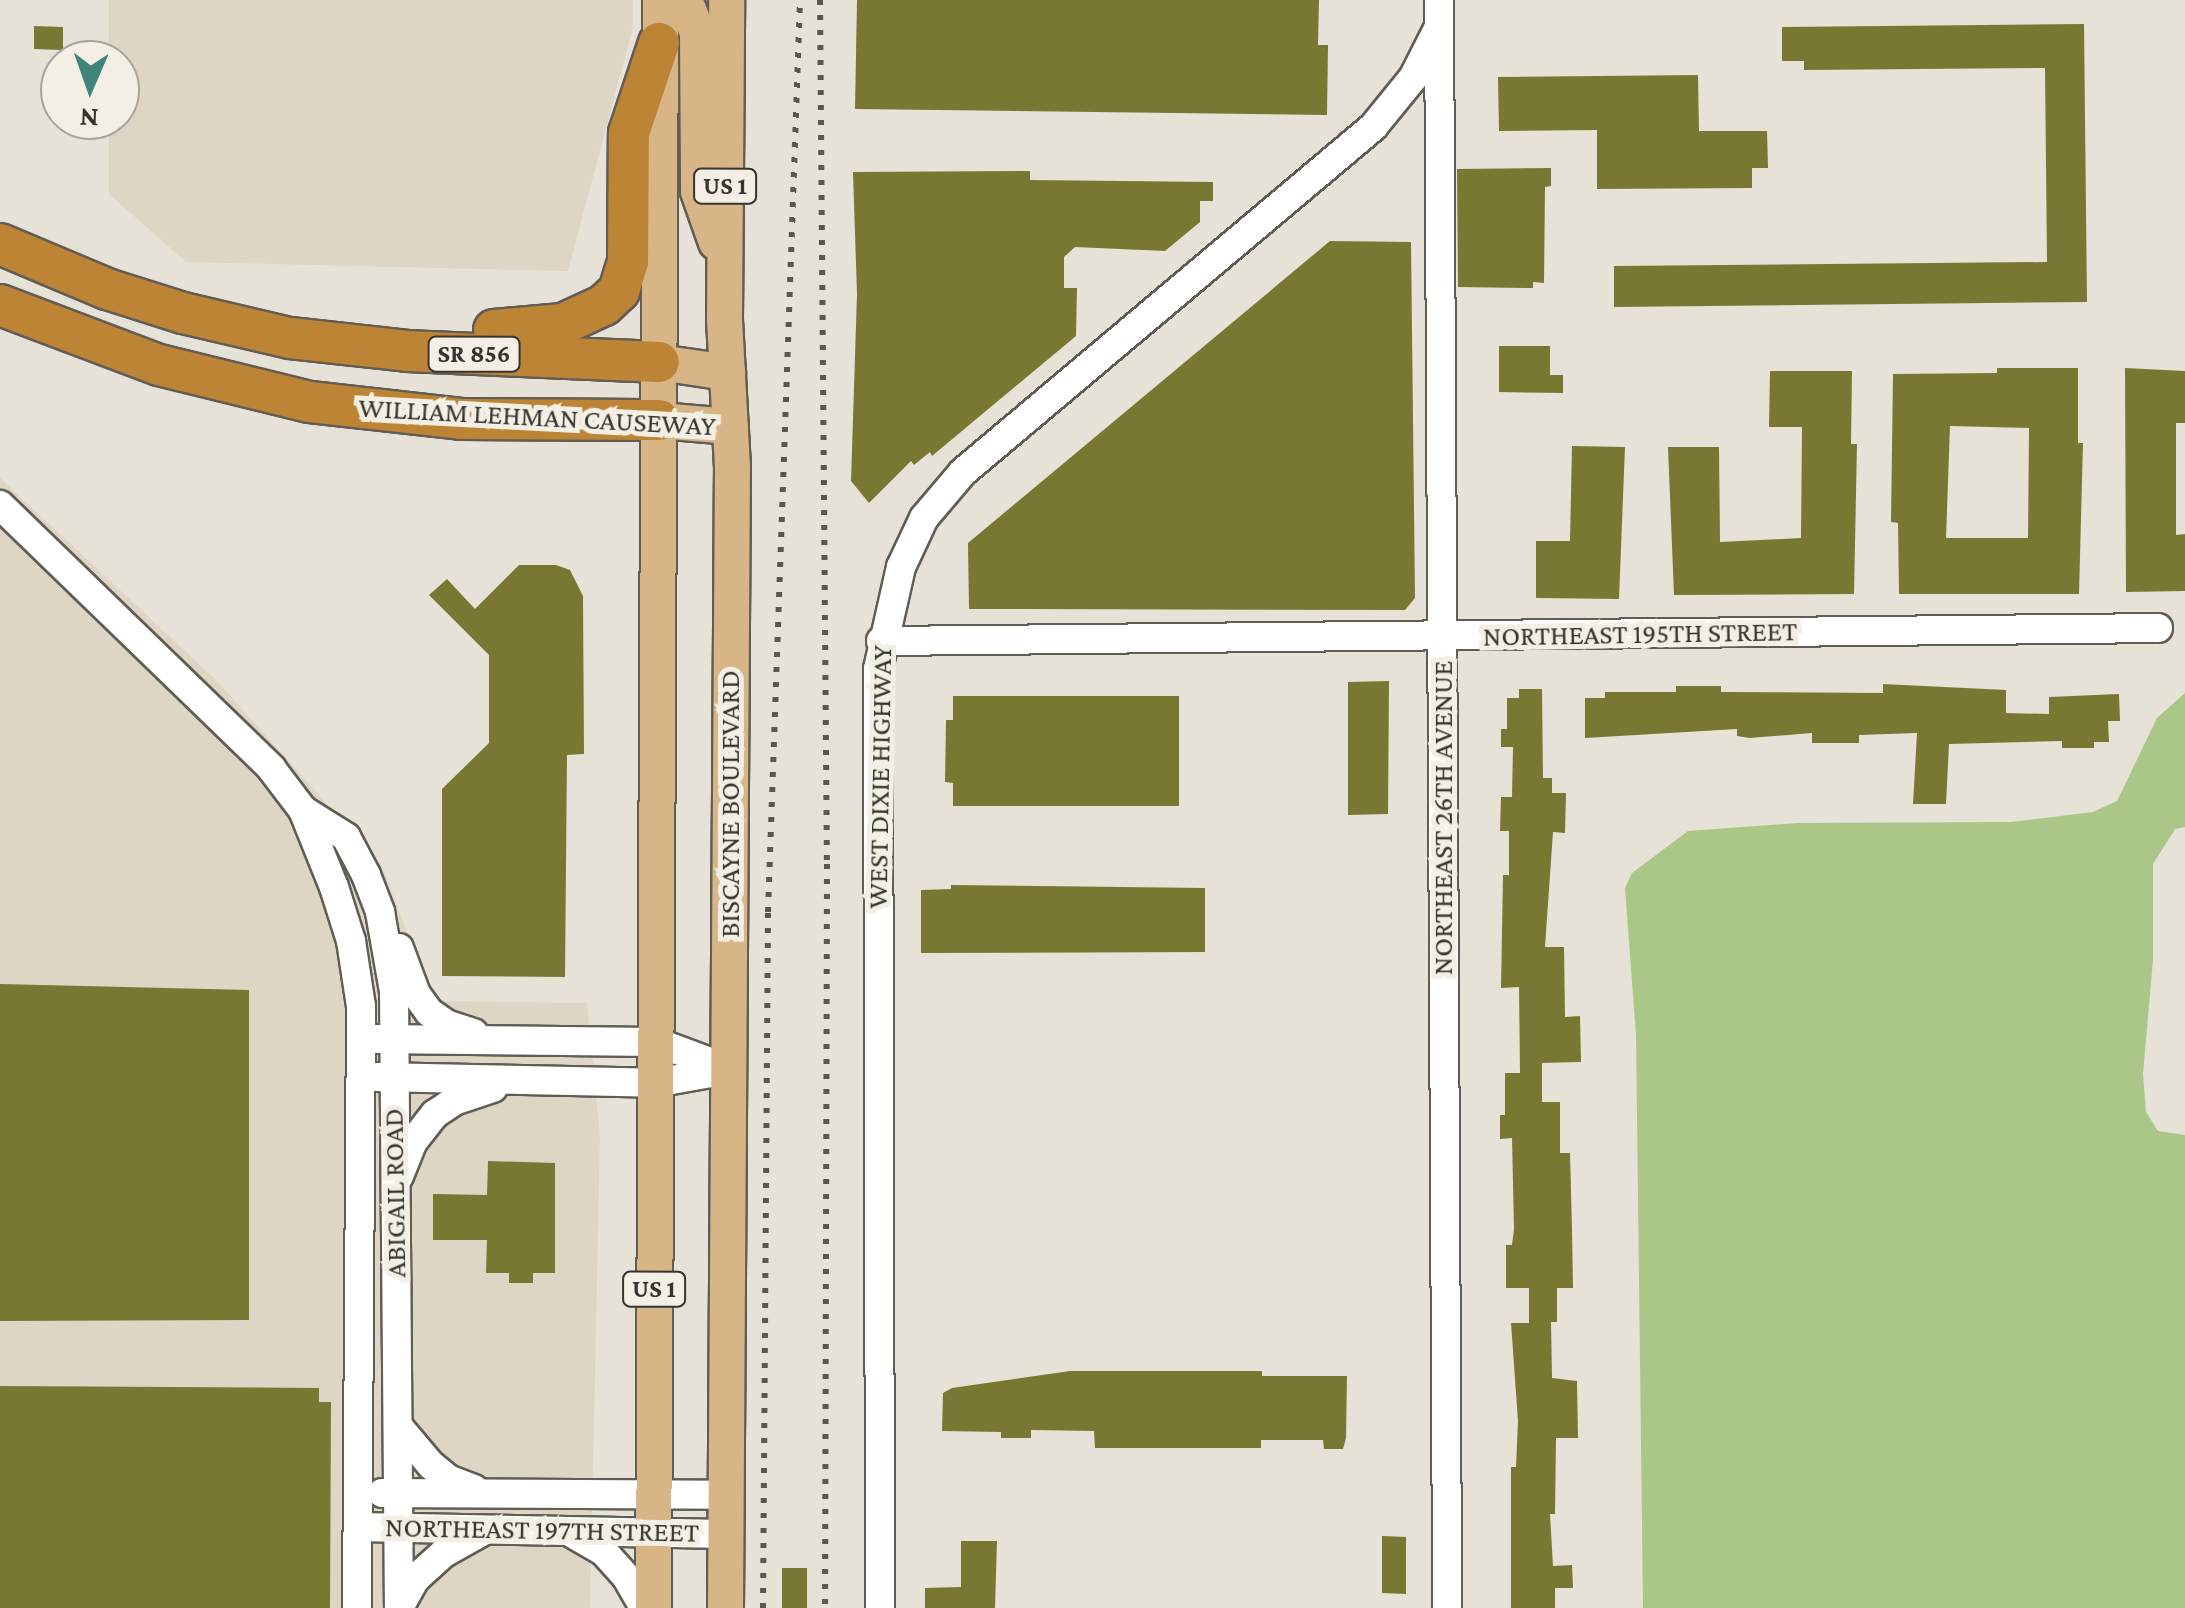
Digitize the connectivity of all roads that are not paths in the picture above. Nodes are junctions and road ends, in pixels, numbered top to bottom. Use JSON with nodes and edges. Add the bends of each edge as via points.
{"nodes":[{"id":1,"x":660,"y":0,"type":"edge"},
{"id":2,"x":676,"y":0,"type":"edge"},
{"id":3,"x":726,"y":0,"type":"edge"},
{"id":4,"x":1439,"y":14,"type":"edge"},
{"id":5,"x":660,"y":42,"type":"junction"},
{"id":6,"x":0,"y":244,"type":"edge"},
{"id":7,"x":725,"y":266,"type":"junction"},
{"id":8,"x":0,"y":305,"type":"edge"},
{"id":9,"x":290,"y":338,"type":"junction"},
{"id":10,"x":659,"y":362,"type":"junction"},
{"id":11,"x":727,"y":372,"type":"junction"},
{"id":12,"x":659,"y":420,"type":"junction"},
{"id":13,"x":730,"y":426,"type":"junction"},
{"id":14,"x":0,"y":506,"type":"edge"},
{"id":15,"x":2158,"y":628,"type":"dead end"},
{"id":16,"x":1442,"y":637,"type":"junction"},
{"id":17,"x":881,"y":642,"type":"junction"},
{"id":18,"x":303,"y":810,"type":"junction"},
{"id":19,"x":382,"y":923,"type":"junction"},
{"id":20,"x":360,"y":1039,"type":"junction"},
{"id":21,"x":394,"y":1040,"type":"junction"},
{"id":22,"x":520,"y":1040,"type":"junction"},
{"id":23,"x":656,"y":1042,"type":"junction"},
{"id":24,"x":729,"y":1069,"type":"junction"},
{"id":25,"x":360,"y":1077,"type":"junction"},
{"id":26,"x":393,"y":1078,"type":"junction"},
{"id":27,"x":524,"y":1080,"type":"junction"},
{"id":28,"x":655,"y":1083,"type":"junction"},
{"id":29,"x":395,"y":1187,"type":"junction"},
{"id":30,"x":398,"y":1426,"type":"junction"},
{"id":31,"x":358,"y":1493,"type":"junction"},
{"id":32,"x":398,"y":1493,"type":"junction"},
{"id":33,"x":490,"y":1494,"type":"junction"},
{"id":34,"x":653,"y":1494,"type":"junction"},
{"id":35,"x":726,"y":1495,"type":"junction"},
{"id":36,"x":358,"y":1527,"type":"junction"},
{"id":37,"x":398,"y":1527,"type":"junction"},
{"id":38,"x":487,"y":1529,"type":"junction"},
{"id":39,"x":567,"y":1531,"type":"junction"},
{"id":40,"x":653,"y":1533,"type":"junction"},
{"id":41,"x":726,"y":1534,"type":"junction"},
{"id":42,"x":357,"y":1608,"type":"edge"},
{"id":43,"x":399,"y":1608,"type":"edge"},
{"id":44,"x":644,"y":1608,"type":"edge"},
{"id":45,"x":652,"y":1608,"type":"edge"},
{"id":46,"x":725,"y":1608,"type":"edge"},
{"id":47,"x":880,"y":1608,"type":"edge"},
{"id":48,"x":1447,"y":1608,"type":"edge"}],
"edges":[{"from":1,"to":5,"type":"main road","number":"US 1"},
{"from":2,"to":7,"type":"main road","via":[[698,33],[698,191]]},
{"from":3,"to":7,"type":"main road","name":"BISCAYNE BOULEVARD","number":"US 1"},
{"from":4,"to":16,"type":"street","name":"NORTHEAST 26TH AVENUE"},
{"from":4,"to":17,"type":"street","name":"WEST DIXIE HIGHWAY","via":[[1413,78],[1373,128],[951,484],[905,556]]},
{"from":5,"to":9,"type":"highway","via":[[629,133],[628,273],[604,305],[547,327],[383,326]]},
{"from":5,"to":10,"type":"main road","number":"US 1"},
{"from":6,"to":9,"type":"highway","name":"WILLIAM LEHMAN CAUSEWAY","number":"SR 856","via":[[183,314]]},
{"from":7,"to":11,"type":"main road","name":"BISCAYNE BOULEVARD","number":"US 1"},
{"from":8,"to":12,"type":"highway","name":"WILLIAM LEHMAN CAUSEWAY","via":[[159,365],[310,402],[461,419]]},
{"from":9,"to":10,"type":"highway","name":"WILLIAM LEHMAN CAUSEWAY","number":"SR 856","via":[[407,352]]},
{"from":10,"to":11,"type":"main road","name":"WILLIAM LEHMAN CAUSEWAY","number":"SR 856"},
{"from":10,"to":12,"type":"main road","number":"US 1"},
{"from":11,"to":13,"type":"main road","name":"BISCAYNE BOULEVARD","number":"US 1"},
{"from":12,"to":13,"type":"main road","name":"WILLIAM LEHMAN CAUSEWAY"},
{"from":12,"to":23,"type":"main road","number":"US 1"},
{"from":13,"to":24,"type":"main road","name":"BISCAYNE BOULEVARD","number":"US 1"},
{"from":14,"to":18,"type":"street","name":"ABIGAIL ROAD","via":[[271,768]]},
{"from":15,"to":16,"type":"street","name":"NORTHEAST 195TH STREET"},
{"from":16,"to":17,"type":"street","name":"NORTHEAST 195TH STREET"},
{"from":16,"to":48,"type":"street","name":"NORTHEAST 26TH AVENUE"},
{"from":17,"to":47,"type":"street","name":"WEST DIXIE HIGHWAY"},
{"from":18,"to":19,"type":"street","name":"ABIGAIL ROAD","via":[[346,836]]},
{"from":18,"to":20,"type":"street","name":"ABIGAIL ROAD","via":[[351,940]]},
{"from":19,"to":21,"type":"street","name":"ABIGAIL ROAD"},
{"from":19,"to":22,"type":"street","via":[[429,1012],[463,1031]]},
{"from":20,"to":21,"type":"street"},
{"from":20,"to":25,"type":"street","name":"ABIGAIL ROAD"},
{"from":21,"to":22,"type":"street"},
{"from":21,"to":26,"type":"street","name":"ABIGAIL ROAD"},
{"from":22,"to":23,"type":"street"},
{"from":23,"to":24,"type":"street"},
{"from":23,"to":28,"type":"main road","number":"US 1"},
{"from":24,"to":28,"type":"street"},
{"from":24,"to":35,"type":"main road","name":"BISCAYNE BOULEVARD","number":"US 1"},
{"from":25,"to":26,"type":"street"},
{"from":25,"to":31,"type":"street","name":"ABIGAIL ROAD"},
{"from":26,"to":27,"type":"street"},
{"from":26,"to":29,"type":"street","name":"ABIGAIL ROAD"},
{"from":27,"to":28,"type":"street"},
{"from":27,"to":29,"type":"street","via":[[480,1091],[434,1114],[412,1143]]},
{"from":28,"to":34,"type":"main road","number":"US 1"},
{"from":29,"to":30,"type":"street","name":"ABIGAIL ROAD"},
{"from":30,"to":32,"type":"street","name":"ABIGAIL ROAD"},
{"from":30,"to":33,"type":"street","via":[[448,1479]]},
{"from":31,"to":32,"type":"street","name":"NORTHEAST 197TH STREET"},
{"from":31,"to":36,"type":"street","name":"ABIGAIL ROAD"},
{"from":32,"to":33,"type":"street","name":"NORTHEAST 197TH STREET"},
{"from":32,"to":37,"type":"street","name":"ABIGAIL ROAD"},
{"from":33,"to":34,"type":"street","name":"NORTHEAST 197TH STREET"},
{"from":34,"to":35,"type":"street","name":"NORTHEAST 197TH STREET"},
{"from":34,"to":40,"type":"main road","number":"US 1"},
{"from":35,"to":41,"type":"main road","name":"BISCAYNE BOULEVARD","number":"US 1"},
{"from":36,"to":37,"type":"street","name":"NORTHEAST 197TH STREET"},
{"from":36,"to":42,"type":"street","name":"ABIGAIL ROAD"},
{"from":37,"to":38,"type":"street","name":"NORTHEAST 197TH STREET"},
{"from":37,"to":43,"type":"street","name":"ABIGAIL ROAD"},
{"from":38,"to":39,"type":"street","name":"NORTHEAST 197TH STREET"},
{"from":38,"to":43,"type":"street","via":[[415,1579]]},
{"from":39,"to":40,"type":"street","name":"NORTHEAST 197TH STREET"},
{"from":39,"to":44,"type":"street","via":[[603,1550]]},
{"from":40,"to":41,"type":"street","name":"NORTHEAST 197TH STREET"},
{"from":40,"to":45,"type":"main road","number":"US 1"},
{"from":41,"to":46,"type":"main road","name":"BISCAYNE BOULEVARD","number":"US 1"}]}
